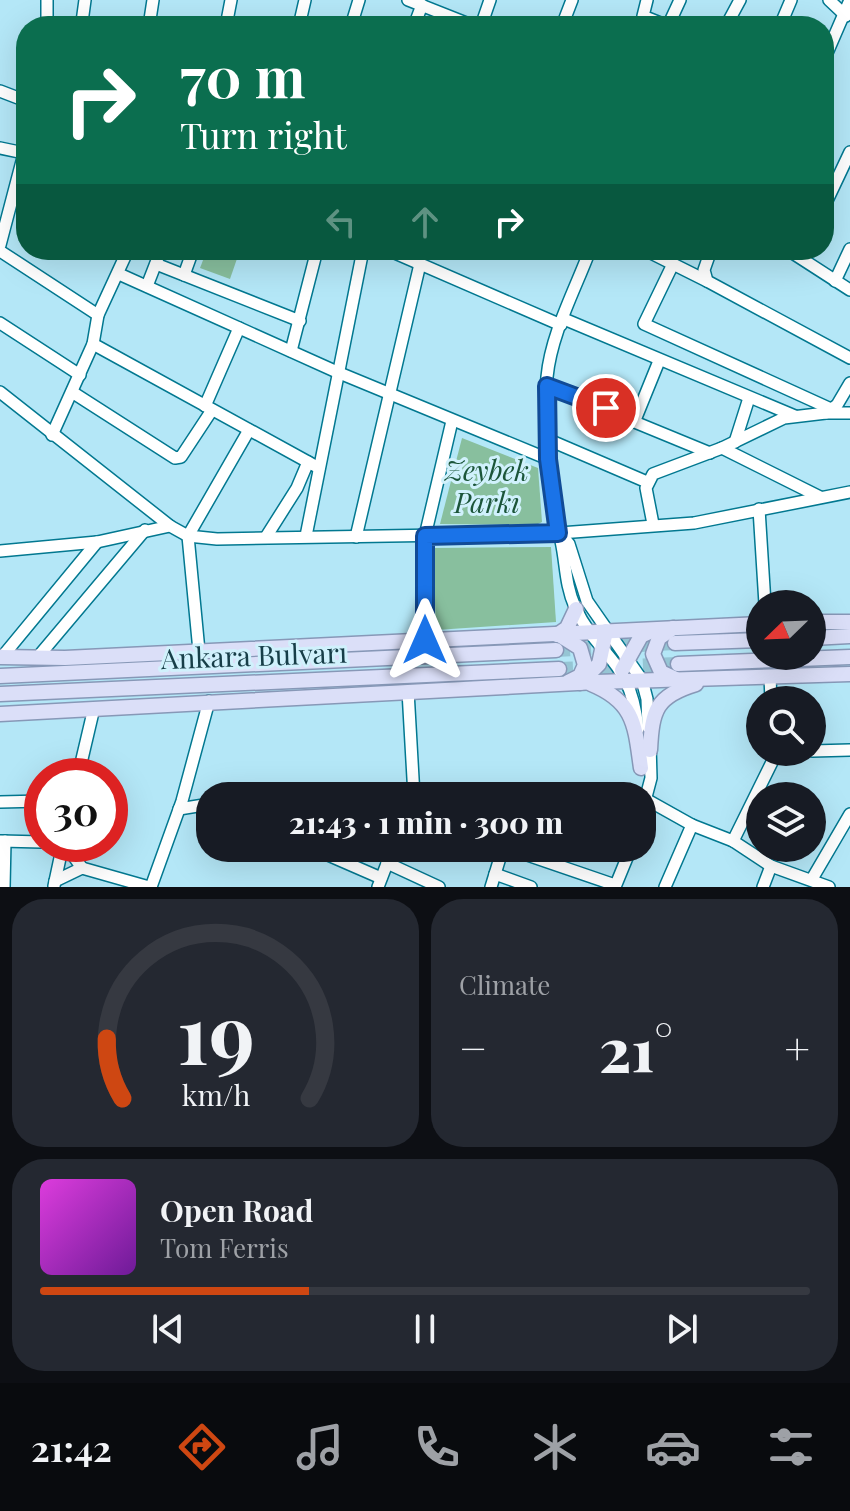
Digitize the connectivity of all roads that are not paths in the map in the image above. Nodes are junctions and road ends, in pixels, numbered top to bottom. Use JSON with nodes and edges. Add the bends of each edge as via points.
{"nodes":[{"id":1,"x":829,"y":0,"type":"edge"},
{"id":2,"x":850,"y":0,"type":"edge"},
{"id":3,"x":415,"y":2,"type":"edge"},
{"id":4,"x":445,"y":16,"type":"edge"},
{"id":5,"x":847,"y":16,"type":"edge"},
{"id":6,"x":834,"y":41,"type":"edge"},
{"id":7,"x":850,"y":152,"type":"edge"},
{"id":8,"x":16,"y":183,"type":"edge"},
{"id":9,"x":834,"y":186,"type":"edge"},
{"id":10,"x":11,"y":202,"type":"junction"},
{"id":11,"x":16,"y":204,"type":"edge"},
{"id":12,"x":0,"y":248,"type":"edge"},
{"id":13,"x":850,"y":249,"type":"edge"},
{"id":14,"x":18,"y":260,"type":"edge"},
{"id":15,"x":122,"y":260,"type":"edge"},
{"id":16,"x":157,"y":260,"type":"edge"},
{"id":17,"x":189,"y":260,"type":"edge"},
{"id":18,"x":315,"y":260,"type":"edge"},
{"id":19,"x":361,"y":260,"type":"edge"},
{"id":20,"x":411,"y":260,"type":"edge"},
{"id":21,"x":585,"y":260,"type":"edge"},
{"id":22,"x":665,"y":260,"type":"edge"},
{"id":23,"x":708,"y":260,"type":"edge"},
{"id":24,"x":809,"y":260,"type":"edge"},
{"id":25,"x":156,"y":264,"type":"junction"},
{"id":26,"x":420,"y":264,"type":"junction"},
{"id":27,"x":673,"y":264,"type":"junction"},
{"id":28,"x":119,"y":274,"type":"junction"},
{"id":29,"x":184,"y":275,"type":"junction"},
{"id":30,"x":707,"y":281,"type":"junction"},
{"id":31,"x":835,"y":281,"type":"junction"},
{"id":32,"x":147,"y":286,"type":"junction"},
{"id":33,"x":850,"y":290,"type":"edge"},
{"id":34,"x":98,"y":315,"type":"junction"},
{"id":35,"x":300,"y":321,"type":"junction"},
{"id":36,"x":562,"y":322,"type":"junction"},
{"id":37,"x":0,"y":323,"type":"edge"},
{"id":38,"x":239,"y":328,"type":"junction"},
{"id":39,"x":93,"y":344,"type":"junction"},
{"id":40,"x":291,"y":351,"type":"junction"},
{"id":41,"x":850,"y":358,"type":"edge"},
{"id":42,"x":659,"y":361,"type":"junction"},
{"id":43,"x":337,"y":372,"type":"junction"},
{"id":44,"x":80,"y":375,"type":"junction"},
{"id":45,"x":850,"y":383,"type":"edge"},
{"id":46,"x":547,"y":386,"type":"junction"},
{"id":47,"x":72,"y":392,"type":"junction"},
{"id":48,"x":388,"y":392,"type":"junction"},
{"id":49,"x":2,"y":397,"type":"edge"},
{"id":50,"x":749,"y":398,"type":"junction"},
{"id":51,"x":208,"y":408,"type":"junction"},
{"id":52,"x":828,"y":411,"type":"junction"},
{"id":53,"x":850,"y":413,"type":"edge"},
{"id":54,"x":799,"y":417,"type":"junction"},
{"id":55,"x":635,"y":420,"type":"junction"},
{"id":56,"x":452,"y":421,"type":"junction"},
{"id":57,"x":249,"y":430,"type":"junction"},
{"id":58,"x":52,"y":435,"type":"junction"},
{"id":59,"x":549,"y":440,"type":"junction"},
{"id":60,"x":735,"y":442,"type":"junction"},
{"id":61,"x":722,"y":448,"type":"junction"},
{"id":62,"x":710,"y":453,"type":"junction"},
{"id":63,"x":548,"y":459,"type":"junction"},
{"id":64,"x":308,"y":462,"type":"junction"},
{"id":65,"x":319,"y":468,"type":"junction"},
{"id":66,"x":647,"y":482,"type":"junction"},
{"id":67,"x":850,"y":492,"type":"edge"},
{"id":68,"x":820,"y":497,"type":"junction"},
{"id":69,"x":759,"y":509,"type":"junction"},
{"id":70,"x":653,"y":524,"type":"junction"},
{"id":71,"x":170,"y":526,"type":"junction"},
{"id":72,"x":145,"y":529,"type":"junction"},
{"id":73,"x":559,"y":533,"type":"junction"},
{"id":74,"x":188,"y":536,"type":"junction"},
{"id":75,"x":306,"y":536,"type":"junction"},
{"id":76,"x":425,"y":536,"type":"junction"},
{"id":77,"x":266,"y":537,"type":"junction"},
{"id":78,"x":356,"y":537,"type":"junction"},
{"id":79,"x":97,"y":542,"type":"junction"},
{"id":80,"x":0,"y":551,"type":"edge"},
{"id":81,"x":764,"y":590,"type":"edge"},
{"id":82,"x":576,"y":609,"type":"junction"},
{"id":83,"x":826,"y":622,"type":"edge"},
{"id":84,"x":850,"y":622,"type":"edge"},
{"id":85,"x":746,"y":626,"type":"edge"},
{"id":86,"x":656,"y":629,"type":"junction"},
{"id":87,"x":601,"y":636,"type":"junction"},
{"id":88,"x":674,"y":636,"type":"junction"},
{"id":89,"x":850,"y":636,"type":"edge"},
{"id":90,"x":826,"y":637,"type":"edge"},
{"id":91,"x":746,"y":639,"type":"edge"},
{"id":92,"x":425,"y":640,"type":"junction"},
{"id":93,"x":556,"y":642,"type":"junction"},
{"id":94,"x":199,"y":651,"type":"junction"},
{"id":95,"x":1,"y":657,"type":"edge"},
{"id":96,"x":850,"y":657,"type":"edge"},
{"id":97,"x":37,"y":658,"type":"junction"},
{"id":98,"x":677,"y":672,"type":"junction"},
{"id":99,"x":630,"y":673,"type":"junction"},
{"id":100,"x":850,"y":674,"type":"edge"},
{"id":101,"x":0,"y":676,"type":"edge"},
{"id":102,"x":559,"y":677,"type":"junction"},
{"id":103,"x":770,"y":677,"type":"junction"},
{"id":104,"x":713,"y":679,"type":"junction"},
{"id":105,"x":583,"y":683,"type":"junction"},
{"id":106,"x":770,"y":686,"type":"edge"},
{"id":107,"x":408,"y":691,"type":"junction"},
{"id":108,"x":0,"y":694,"type":"edge"},
{"id":109,"x":209,"y":701,"type":"junction"},
{"id":110,"x":94,"y":708,"type":"junction"},
{"id":111,"x":0,"y":714,"type":"edge"},
{"id":112,"x":650,"y":750,"type":"junction"},
{"id":113,"x":850,"y":750,"type":"edge"},
{"id":114,"x":826,"y":751,"type":"edge"},
{"id":115,"x":82,"y":758,"type":"edge"},
{"id":116,"x":768,"y":766,"type":"edge"},
{"id":117,"x":641,"y":768,"type":"junction"},
{"id":118,"x":413,"y":782,"type":"edge"},
{"id":119,"x":642,"y":782,"type":"edge"},
{"id":120,"x":650,"y":782,"type":"edge"},
{"id":121,"x":24,"y":801,"type":"edge"},
{"id":122,"x":0,"y":802,"type":"edge"},
{"id":123,"x":656,"y":804,"type":"edge"},
{"id":124,"x":196,"y":806,"type":"edge"},
{"id":125,"x":179,"y":809,"type":"junction"},
{"id":126,"x":850,"y":814,"type":"edge"},
{"id":127,"x":692,"y":825,"type":"junction"},
{"id":128,"x":2,"y":841,"type":"edge"},
{"id":129,"x":733,"y":841,"type":"junction"},
{"id":130,"x":24,"y":842,"type":"edge"},
{"id":131,"x":60,"y":862,"type":"edge"},
{"id":132,"x":78,"y":862,"type":"edge"},
{"id":133,"x":340,"y":862,"type":"edge"},
{"id":134,"x":500,"y":862,"type":"edge"},
{"id":135,"x":546,"y":862,"type":"edge"},
{"id":136,"x":625,"y":862,"type":"edge"},
{"id":137,"x":387,"y":863,"type":"joint"},
{"id":138,"x":771,"y":866,"type":"junction"},
{"id":139,"x":82,"y":868,"type":"junction"},
{"id":140,"x":495,"y":874,"type":"junction"},
{"id":141,"x":812,"y":879,"type":"junction"},
{"id":142,"x":379,"y":882,"type":"edge"},
{"id":143,"x":54,"y":884,"type":"edge"},
{"id":144,"x":615,"y":886,"type":"edge"},
{"id":145,"x":4,"y":887,"type":"edge"},
{"id":146,"x":150,"y":887,"type":"edge"},
{"id":147,"x":439,"y":887,"type":"edge"},
{"id":148,"x":491,"y":887,"type":"edge"},
{"id":149,"x":531,"y":887,"type":"edge"},
{"id":150,"x":665,"y":887,"type":"edge"},
{"id":151,"x":763,"y":887,"type":"edge"},
{"id":152,"x":829,"y":887,"type":"edge"}],
"edges":[{"from":1,"to":5,"type":"street"},
{"from":2,"to":5,"type":"street"},
{"from":3,"to":4,"type":"street"},
{"from":5,"to":6,"type":"street"},
{"from":7,"to":9,"type":"street"},
{"from":8,"to":10,"type":"street"},
{"from":10,"to":11,"type":"street"},
{"from":10,"to":12,"type":"street"},
{"from":13,"to":31,"type":"street"},
{"from":14,"to":34,"type":"street"},
{"from":15,"to":28,"type":"street"},
{"from":16,"to":25,"type":"street"},
{"from":17,"to":29,"type":"street"},
{"from":18,"to":35,"type":"street"},
{"from":19,"to":43,"type":"street"},
{"from":20,"to":26,"type":"street"},
{"from":21,"to":36,"type":"street"},
{"from":22,"to":27,"type":"street"},
{"from":23,"to":30,"type":"street"},
{"from":24,"to":31,"type":"street"},
{"from":25,"to":29,"type":"street"},
{"from":25,"to":32,"type":"street"},
{"from":26,"to":36,"type":"street"},
{"from":26,"to":48,"type":"street"},
{"from":27,"to":30,"type":"street"},
{"from":27,"to":52,"type":"street","via":[[644,324]]},
{"from":28,"to":32,"type":"street"},
{"from":28,"to":34,"type":"street"},
{"from":29,"to":35,"type":"street"},
{"from":30,"to":41,"type":"street"},
{"from":31,"to":33,"type":"street"},
{"from":32,"to":38,"type":"street"},
{"from":34,"to":39,"type":"street"},
{"from":35,"to":40,"type":"street"},
{"from":36,"to":42,"type":"street"},
{"from":36,"to":46,"type":"street"},
{"from":37,"to":44,"type":"street"},
{"from":38,"to":40,"type":"street"},
{"from":38,"to":51,"type":"street"},
{"from":39,"to":44,"type":"street"},
{"from":39,"to":51,"type":"street"},
{"from":40,"to":43,"type":"street"},
{"from":42,"to":50,"type":"street"},
{"from":42,"to":55,"type":"street"},
{"from":43,"to":48,"type":"street"},
{"from":43,"to":65,"type":"street"},
{"from":44,"to":47,"type":"street"},
{"from":45,"to":52,"type":"street"},
{"from":46,"to":55,"type":"street"},
{"from":46,"to":59,"type":"street"},
{"from":47,"to":51,"type":"street","via":[[175,458],[181,457]]},
{"from":47,"to":58,"type":"street"},
{"from":48,"to":56,"type":"street"},
{"from":48,"to":78,"type":"street"},
{"from":49,"to":58,"type":"street"},
{"from":50,"to":54,"type":"street"},
{"from":50,"to":60,"type":"street"},
{"from":51,"to":57,"type":"street"},
{"from":52,"to":53,"type":"street"},
{"from":52,"to":54,"type":"street"},
{"from":54,"to":60,"type":"street","via":[[784,418]]},
{"from":55,"to":62,"type":"street"},
{"from":56,"to":63,"type":"street"},
{"from":56,"to":76,"type":"street"},
{"from":57,"to":64,"type":"street"},
{"from":57,"to":74,"type":"street"},
{"from":58,"to":71,"type":"street"},
{"from":59,"to":63,"type":"street"},
{"from":59,"to":66,"type":"street"},
{"from":60,"to":61,"type":"street"},
{"from":61,"to":62,"type":"street"},
{"from":61,"to":68,"type":"street"},
{"from":62,"to":66,"type":"street","via":[[653,474]]},
{"from":63,"to":73,"type":"street"},
{"from":64,"to":65,"type":"street"},
{"from":64,"to":77,"type":"street"},
{"from":65,"to":75,"type":"street"},
{"from":66,"to":70,"type":"street"},
{"from":67,"to":68,"type":"street"},
{"from":68,"to":69,"type":"street"},
{"from":69,"to":70,"type":"street","via":[[694,523]]},
{"from":69,"to":81,"type":"street"},
{"from":70,"to":73,"type":"street"},
{"from":71,"to":72,"type":"street"},
{"from":71,"to":74,"type":"street"},
{"from":72,"to":79,"type":"street"},
{"from":72,"to":97,"type":"street"},
{"from":73,"to":76,"type":"street"},
{"from":73,"to":82,"type":"street"},
{"from":73,"to":87,"type":"street","via":[[569,544]]},
{"from":74,"to":77,"type":"street"},
{"from":74,"to":94,"type":"street"},
{"from":75,"to":77,"type":"street"},
{"from":75,"to":78,"type":"street"},
{"from":76,"to":78,"type":"street"},
{"from":76,"to":92,"type":"street"},
{"from":79,"to":80,"type":"street"},
{"from":79,"to":95,"type":"street"},
{"from":82,"to":87,"type":"street"},
{"from":82,"to":93,"type":"main road"},
{"from":83,"to":84,"type":"main road"},
{"from":85,"to":88,"type":"main road"},
{"from":86,"to":87,"type":"main road"},
{"from":86,"to":88,"type":"main road"},
{"from":86,"to":99,"type":"main road","via":[[641,636]]},
{"from":87,"to":93,"type":"main road"},
{"from":87,"to":99,"type":"street"},
{"from":87,"to":105,"type":"main road","via":[[594,672]]},
{"from":88,"to":91,"type":"main road"},
{"from":88,"to":98,"type":"main road","via":[[659,638],[653,654],[661,672]]},
{"from":89,"to":90,"type":"main road"},
{"from":92,"to":93,"type":"main road"},
{"from":92,"to":94,"type":"main road"},
{"from":93,"to":101,"type":"main road","name":"Ankara Bulvarı"},
{"from":93,"to":102,"type":"main road","via":[[575,643],[585,665],[575,679]]},
{"from":94,"to":97,"type":"main road"},
{"from":95,"to":97,"type":"main road"},
{"from":96,"to":98,"type":"main road"},
{"from":98,"to":99,"type":"main road"},
{"from":98,"to":104,"type":"main road"},
{"from":99,"to":105,"type":"main road"},
{"from":99,"to":112,"type":"street","via":[[647,699]]},
{"from":99,"to":117,"type":"street"},
{"from":100,"to":103,"type":"main road"},
{"from":102,"to":105,"type":"main road"},
{"from":102,"to":107,"type":"main road"},
{"from":102,"to":108,"type":"main road","name":"Ankara Bulvarı"},
{"from":103,"to":104,"type":"main road"},
{"from":103,"to":106,"type":"street"},
{"from":104,"to":112,"type":"main road","via":[[665,697],[653,720]]},
{"from":105,"to":117,"type":"main road","via":[[610,693],[626,707]]},
{"from":107,"to":109,"type":"main road"},
{"from":107,"to":118,"type":"street"},
{"from":109,"to":110,"type":"main road"},
{"from":109,"to":125,"type":"street"},
{"from":110,"to":111,"type":"main road"},
{"from":110,"to":115,"type":"street"},
{"from":112,"to":120,"type":"street"},
{"from":113,"to":114,"type":"street"},
{"from":116,"to":129,"type":"street"},
{"from":117,"to":119,"type":"street"},
{"from":121,"to":122,"type":"street"},
{"from":123,"to":127,"type":"street"},
{"from":124,"to":125,"type":"street"},
{"from":125,"to":146,"type":"street"},
{"from":126,"to":141,"type":"street"},
{"from":127,"to":129,"type":"street"},
{"from":127,"to":150,"type":"street"},
{"from":128,"to":130,"type":"street"},
{"from":128,"to":145,"type":"street"},
{"from":129,"to":138,"type":"street"},
{"from":131,"to":143,"type":"street"},
{"from":132,"to":139,"type":"street"},
{"from":133,"to":142,"type":"street"},
{"from":134,"to":140,"type":"street"},
{"from":135,"to":144,"type":"street"},
{"from":136,"to":144,"type":"street"},
{"from":137,"to":142,"type":"street"},
{"from":137,"to":147,"type":"street"},
{"from":138,"to":141,"type":"street"},
{"from":138,"to":151,"type":"street"},
{"from":139,"to":143,"type":"street"},
{"from":139,"to":146,"type":"street"},
{"from":140,"to":148,"type":"street"},
{"from":140,"to":149,"type":"street"},
{"from":141,"to":152,"type":"street"}]}
